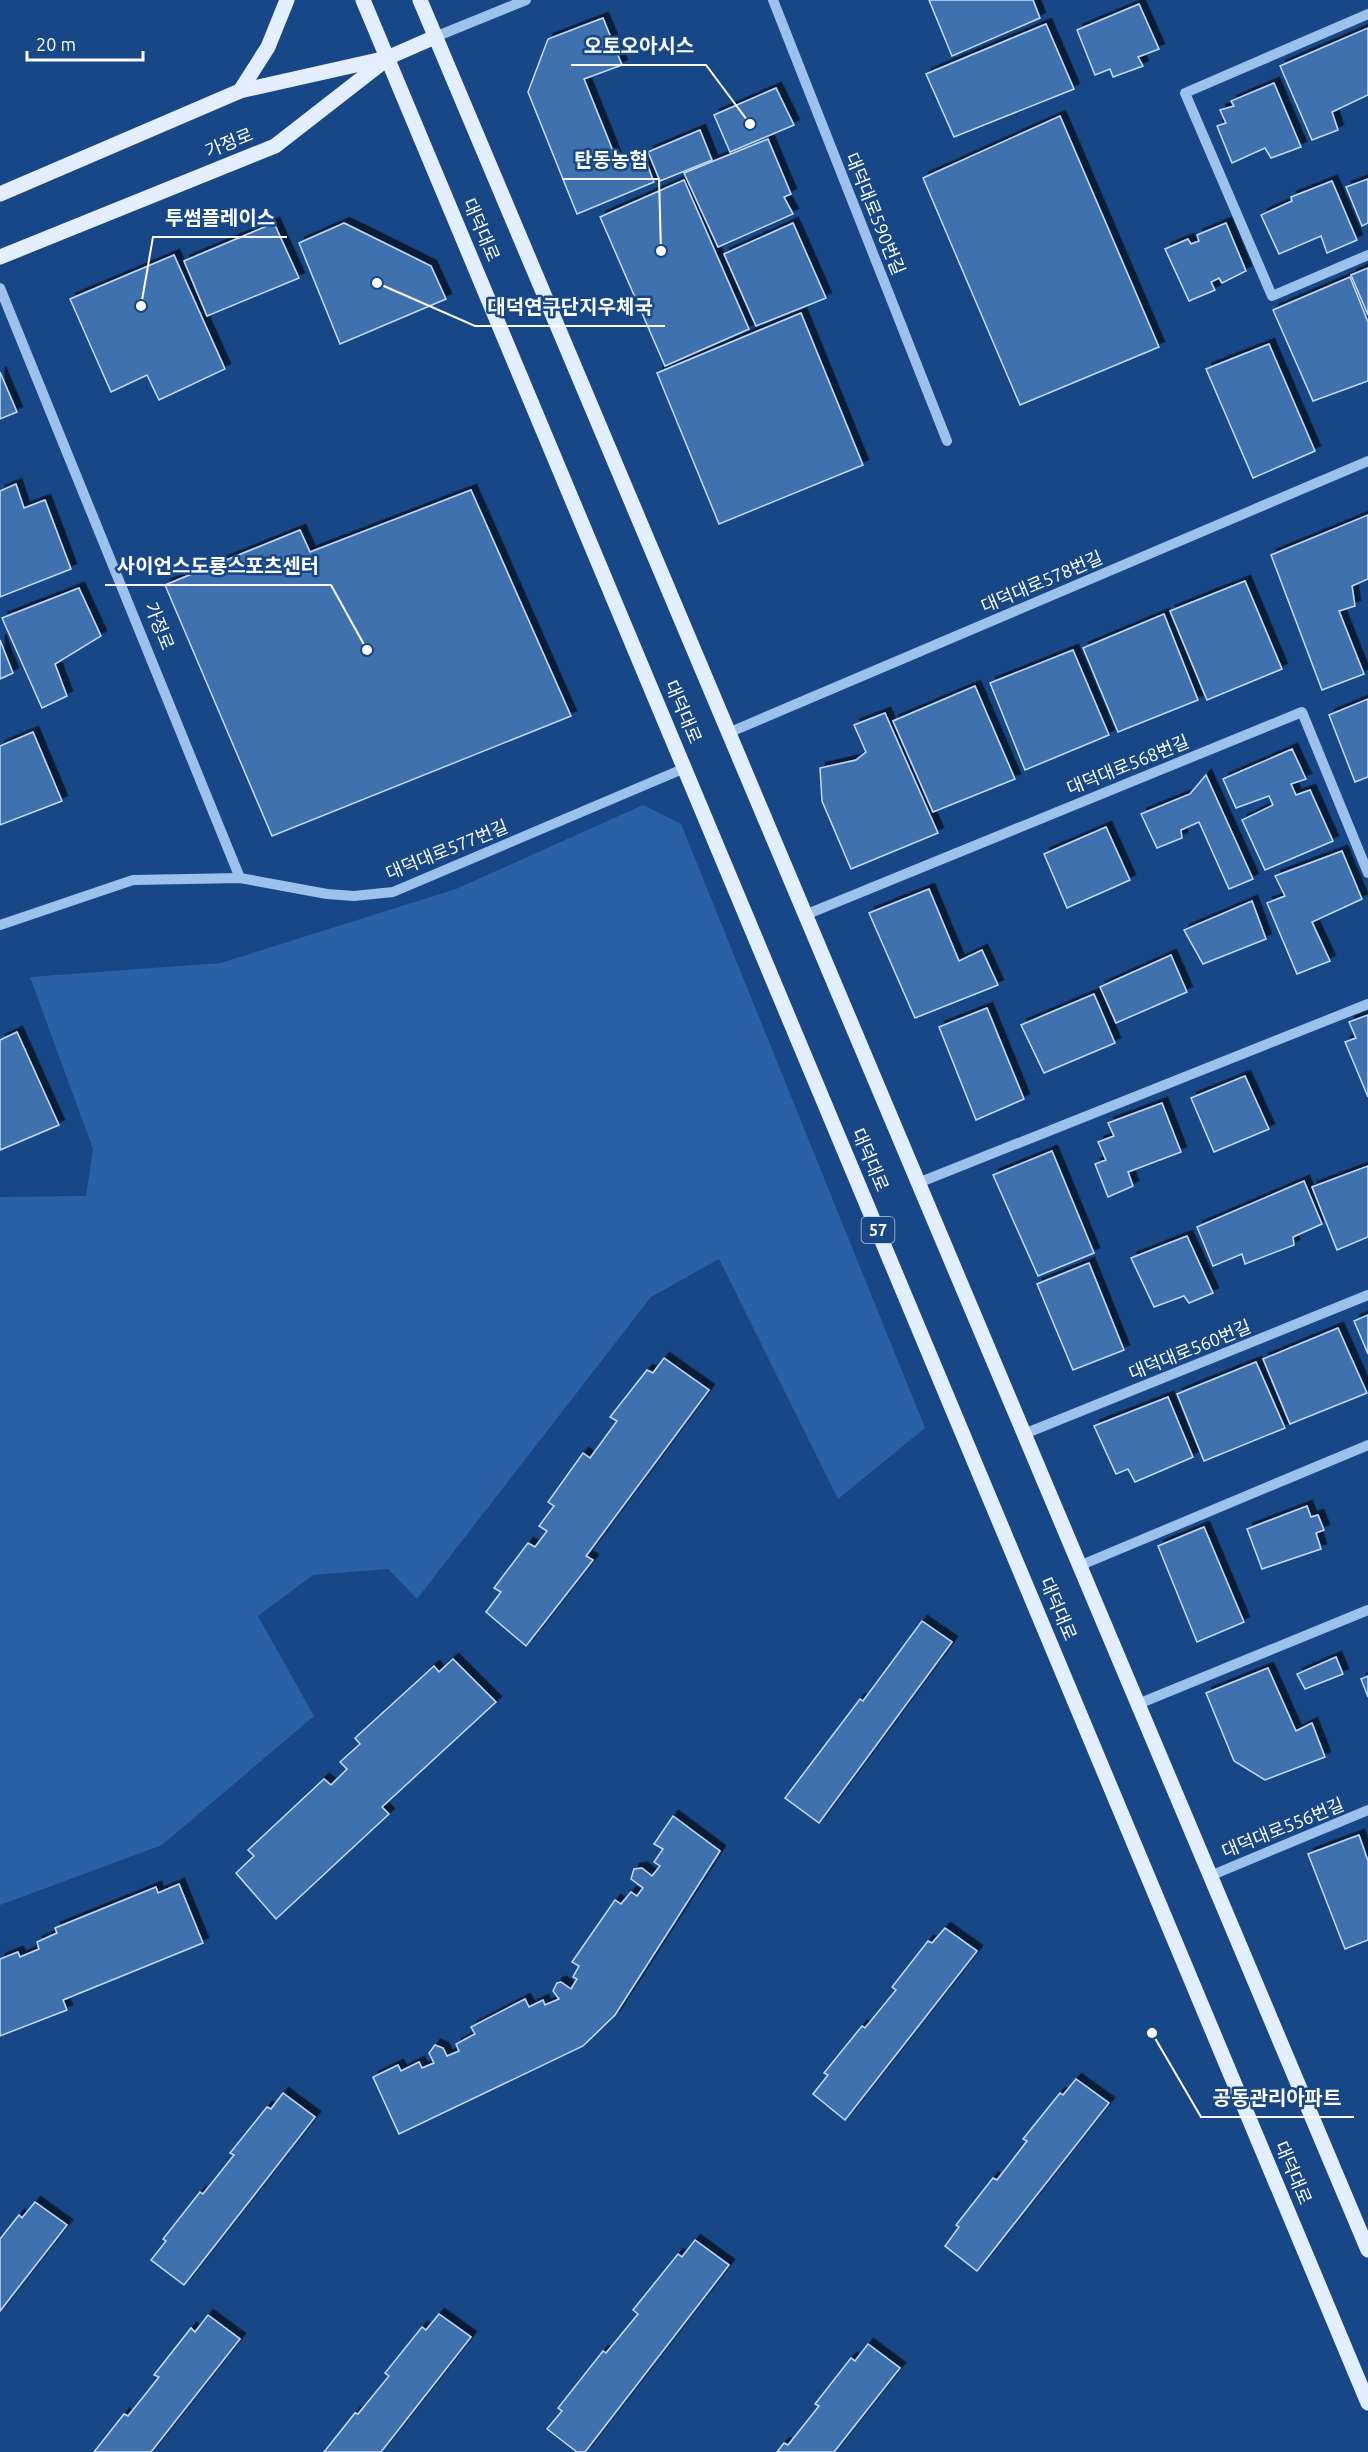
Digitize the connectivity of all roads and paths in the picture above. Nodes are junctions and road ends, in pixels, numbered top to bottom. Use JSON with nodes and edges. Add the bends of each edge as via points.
{"nodes":[{"id":1,"x":287,"y":0,"type":"edge"},
{"id":2,"x":363,"y":0,"type":"edge"},
{"id":3,"x":420,"y":0,"type":"edge"},
{"id":4,"x":526,"y":0,"type":"edge"},
{"id":5,"x":773,"y":0,"type":"edge"},
{"id":6,"x":1368,"y":14,"type":"edge"},
{"id":7,"x":435,"y":37,"type":"junction"},
{"id":8,"x":387,"y":58,"type":"junction"},
{"id":9,"x":240,"y":91,"type":"junction"},
{"id":10,"x":0,"y":194,"type":"edge"},
{"id":11,"x":1368,"y":255,"type":"edge"},
{"id":12,"x":0,"y":257,"type":"edge"},
{"id":13,"x":0,"y":288,"type":"edge"},
{"id":14,"x":947,"y":441,"type":"dead end"},
{"id":15,"x":1368,"y":461,"type":"edge"},
{"id":16,"x":728,"y":733,"type":"junction"},
{"id":17,"x":685,"y":768,"type":"junction"},
{"id":18,"x":1368,"y":873,"type":"edge"},
{"id":19,"x":240,"y":878,"type":"junction"},
{"id":20,"x":805,"y":915,"type":"junction"},
{"id":21,"x":0,"y":925,"type":"edge"},
{"id":22,"x":1368,"y":1004,"type":"edge"},
{"id":23,"x":918,"y":1183,"type":"junction"},
{"id":24,"x":1368,"y":1294,"type":"edge"},
{"id":25,"x":1024,"y":1434,"type":"junction"},
{"id":26,"x":1368,"y":1445,"type":"edge"},
{"id":27,"x":1079,"y":1566,"type":"junction"},
{"id":28,"x":1368,"y":1610,"type":"edge"},
{"id":29,"x":1138,"y":1704,"type":"junction"},
{"id":30,"x":1368,"y":1810,"type":"edge"},
{"id":31,"x":1210,"y":1875,"type":"junction"},
{"id":32,"x":1368,"y":2250,"type":"edge"},
{"id":33,"x":1368,"y":2403,"type":"edge"}],
"edges":[{"from":1,"to":9,"type":"main road","via":[[268,47]]},
{"from":2,"to":8,"type":"main road","name":"대덕대로","number":"57"},
{"from":3,"to":7,"type":"main road","name":"대덕대로"},
{"from":4,"to":7,"type":"street"},
{"from":5,"to":14,"type":"street","name":"대덕대로590번길"},
{"from":6,"to":11,"type":"street","via":[[1185,93],[1272,296]]},
{"from":7,"to":8,"type":"main road","name":"가정로"},
{"from":7,"to":16,"type":"main road","name":"대덕대로"},
{"from":8,"to":9,"type":"main road","name":"가정로"},
{"from":8,"to":12,"type":"main road","name":"가정로","via":[[275,146]]},
{"from":8,"to":17,"type":"main road","name":"대덕대로","number":"57"},
{"from":9,"to":10,"type":"main road","name":"가정로"},
{"from":13,"to":19,"type":"street","name":"가정로"},
{"from":15,"to":16,"type":"street","name":"대덕대로578번길"},
{"from":16,"to":20,"type":"main road","name":"대덕대로"},
{"from":17,"to":19,"type":"street","name":"대덕대로577번길","via":[[393,892],[327,894]]},
{"from":17,"to":33,"type":"main road","name":"대덕대로","number":"57"},
{"from":18,"to":20,"type":"street","name":"대덕대로568번길","via":[[1302,712]]},
{"from":19,"to":21,"type":"street","name":"대덕대로577번길","via":[[133,880]]},
{"from":20,"to":23,"type":"main road","name":"대덕대로"},
{"from":22,"to":23,"type":"street"},
{"from":23,"to":25,"type":"main road","name":"대덕대로"},
{"from":24,"to":25,"type":"street","name":"대덕대로560번길"},
{"from":25,"to":27,"type":"main road","name":"대덕대로"},
{"from":26,"to":27,"type":"street"},
{"from":27,"to":29,"type":"main road","name":"대덕대로"},
{"from":28,"to":29,"type":"street"},
{"from":29,"to":31,"type":"main road","name":"대덕대로"},
{"from":30,"to":31,"type":"street","name":"대덕대로556번길"},
{"from":31,"to":32,"type":"main road","name":"대덕대로"}]}
